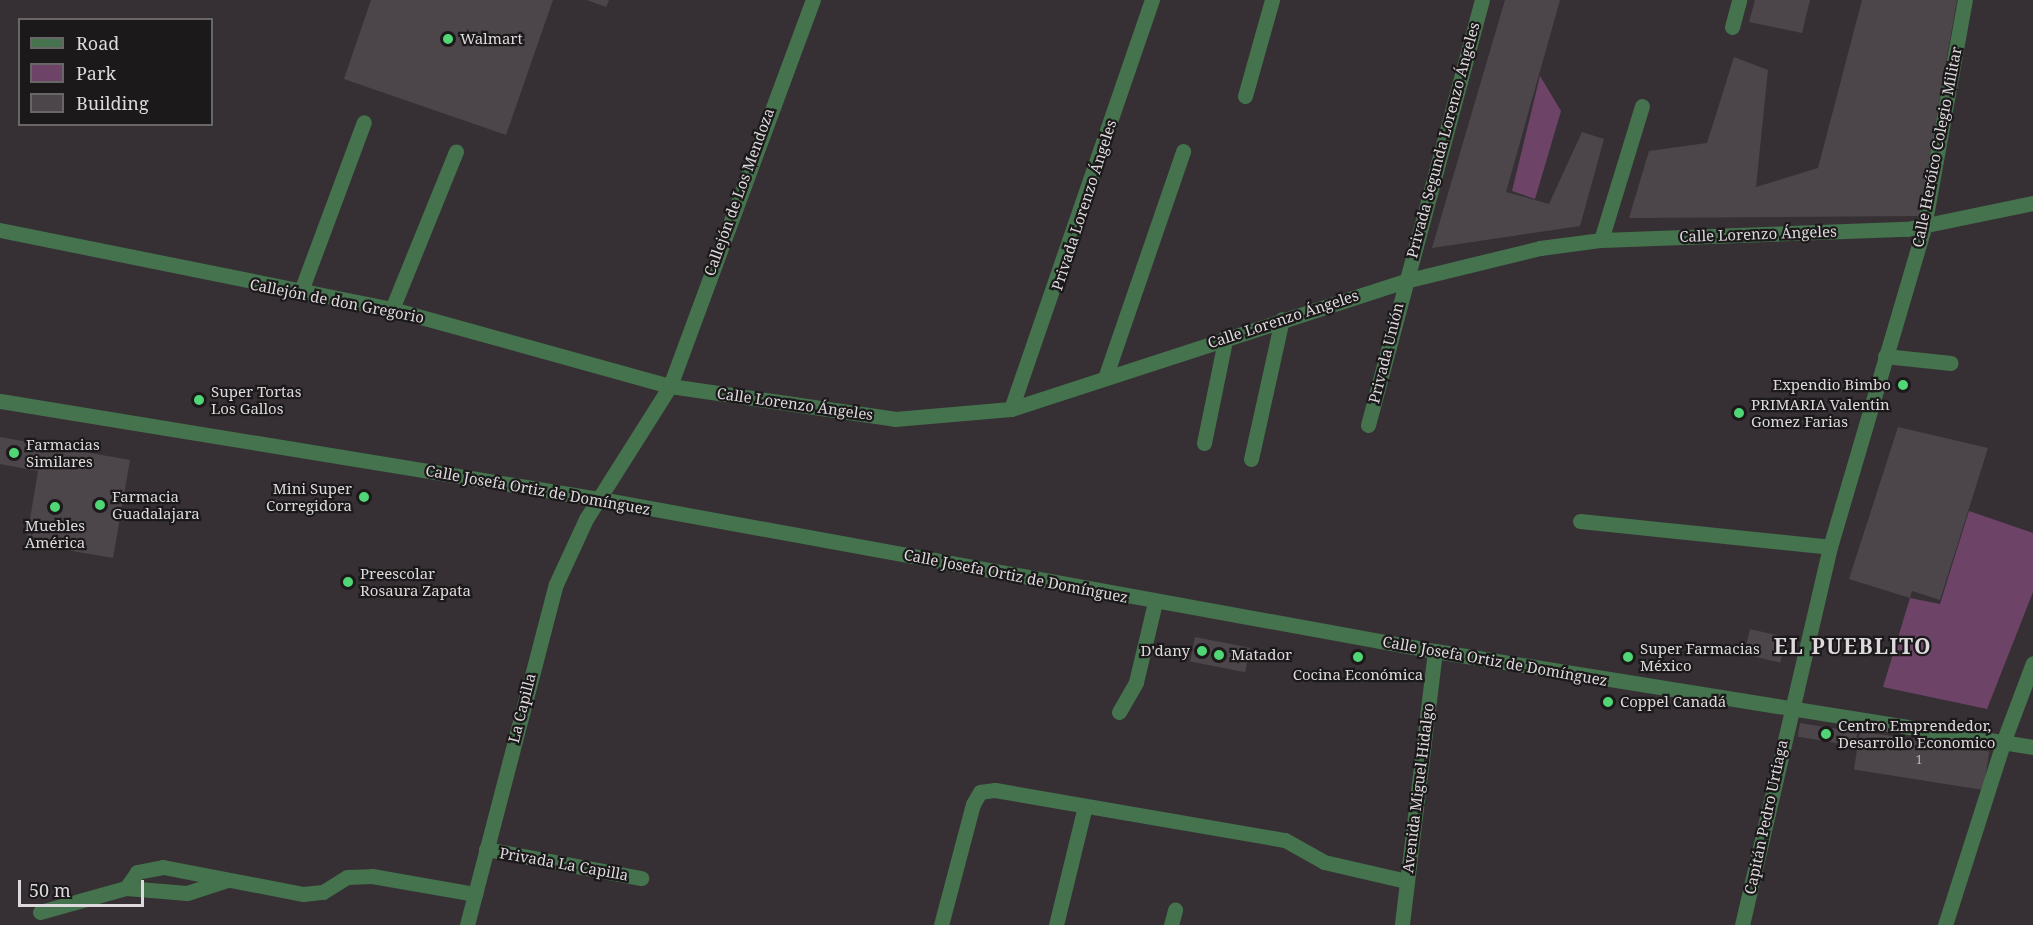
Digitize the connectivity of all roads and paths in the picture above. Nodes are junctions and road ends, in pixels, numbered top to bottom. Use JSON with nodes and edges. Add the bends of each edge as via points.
{"nodes":[{"id":1,"x":813,"y":0,"type":"edge"},
{"id":2,"x":1152,"y":0,"type":"edge"},
{"id":3,"x":1272,"y":0,"type":"edge"},
{"id":4,"x":1482,"y":0,"type":"edge"},
{"id":5,"x":1740,"y":0,"type":"edge"},
{"id":6,"x":1965,"y":0,"type":"edge"},
{"id":7,"x":1732,"y":27,"type":"dead end"},
{"id":8,"x":1245,"y":96,"type":"dead end"},
{"id":9,"x":1642,"y":106,"type":"dead end"},
{"id":10,"x":364,"y":122,"type":"dead end"},
{"id":11,"x":456,"y":151,"type":"dead end"},
{"id":12,"x":1184,"y":151,"type":"dead end"},
{"id":13,"x":2033,"y":203,"type":"edge"},
{"id":14,"x":1924,"y":227,"type":"junction"},
{"id":15,"x":0,"y":230,"type":"edge"},
{"id":16,"x":1601,"y":240,"type":"junction"},
{"id":17,"x":1405,"y":281,"type":"junction"},
{"id":18,"x":302,"y":291,"type":"junction"},
{"id":19,"x":393,"y":309,"type":"junction"},
{"id":20,"x":1282,"y":319,"type":"junction"},
{"id":21,"x":1226,"y":336,"type":"junction"},
{"id":22,"x":1885,"y":356,"type":"junction"},
{"id":23,"x":1951,"y":363,"type":"dead end"},
{"id":24,"x":1105,"y":378,"type":"junction"},
{"id":25,"x":670,"y":386,"type":"junction"},
{"id":26,"x":0,"y":400,"type":"edge"},
{"id":27,"x":1011,"y":409,"type":"junction"},
{"id":28,"x":1368,"y":425,"type":"dead end"},
{"id":29,"x":1204,"y":443,"type":"dead end"},
{"id":30,"x":1251,"y":459,"type":"dead end"},
{"id":31,"x":600,"y":499,"type":"junction"},
{"id":32,"x":1580,"y":521,"type":"dead end"},
{"id":33,"x":1830,"y":547,"type":"junction"},
{"id":34,"x":1155,"y":602,"type":"junction"},
{"id":35,"x":1435,"y":651,"type":"junction"},
{"id":36,"x":2033,"y":663,"type":"edge"},
{"id":37,"x":1790,"y":710,"type":"junction"},
{"id":38,"x":1119,"y":712,"type":"dead end"},
{"id":39,"x":2004,"y":740,"type":"junction"},
{"id":40,"x":2033,"y":747,"type":"edge"},
{"id":41,"x":1085,"y":806,"type":"junction"},
{"id":42,"x":486,"y":849,"type":"junction"},
{"id":43,"x":641,"y":878,"type":"dead end"},
{"id":44,"x":227,"y":880,"type":"junction"},
{"id":45,"x":1406,"y":881,"type":"junction"},
{"id":46,"x":126,"y":888,"type":"junction"},
{"id":47,"x":475,"y":894,"type":"junction"},
{"id":48,"x":40,"y":912,"type":"dead end"},
{"id":49,"x":467,"y":925,"type":"edge"},
{"id":50,"x":941,"y":925,"type":"edge"},
{"id":51,"x":1056,"y":925,"type":"edge"},
{"id":52,"x":1402,"y":925,"type":"edge"},
{"id":53,"x":1742,"y":925,"type":"edge"},
{"id":54,"x":1945,"y":925,"type":"edge"}],
"edges":[{"from":1,"to":25,"type":"street","name":"Callejón de Los Mendoza"},
{"from":2,"to":27,"type":"street","name":"Privada Lorenzo Ángeles"},
{"from":3,"to":8,"type":"street"},
{"from":4,"to":17,"type":"street","name":"Privada Segunda Lorenzo Ángeles"},
{"from":5,"to":7,"type":"street"},
{"from":6,"to":14,"type":"street","name":"Calle Heróico Colegio Militar"},
{"from":9,"to":16,"type":"street"},
{"from":10,"to":18,"type":"street"},
{"from":11,"to":19,"type":"street"},
{"from":12,"to":24,"type":"street"},
{"from":13,"to":14,"type":"street","name":"Calle Lorenzo Ángeles"},
{"from":14,"to":16,"type":"street","name":"Calle Lorenzo Ángeles"},
{"from":14,"to":22,"type":"street","name":"Calle Heróico Colegio Militar"},
{"from":15,"to":18,"type":"street","name":"Callejón de don Gregorio"},
{"from":16,"to":17,"type":"street","name":"Calle Lorenzo Ángeles","via":[[1540,248]]},
{"from":17,"to":20,"type":"street","name":"Calle Lorenzo Ángeles"},
{"from":17,"to":28,"type":"street","name":"Privada Unión"},
{"from":18,"to":19,"type":"street","name":"Callejón de don Gregorio"},
{"from":19,"to":25,"type":"street","name":"Callejón de don Gregorio"},
{"from":20,"to":21,"type":"street","name":"Calle Lorenzo Ángeles"},
{"from":20,"to":30,"type":"street"},
{"from":21,"to":24,"type":"street","name":"Calle Lorenzo Ángeles"},
{"from":21,"to":29,"type":"street"},
{"from":22,"to":23,"type":"street"},
{"from":22,"to":33,"type":"street","name":"Calle Heróico Colegio Militar"},
{"from":24,"to":27,"type":"street","name":"Calle Lorenzo Ángeles"},
{"from":25,"to":27,"type":"street","name":"Calle Lorenzo Ángeles","via":[[895,419]]},
{"from":25,"to":31,"type":"street"},
{"from":26,"to":31,"type":"street","name":"Calle Josefa Ortiz de Domínguez"},
{"from":31,"to":34,"type":"street","name":"Calle Josefa Ortiz de Domínguez"},
{"from":31,"to":42,"type":"street","name":"La Capilla","via":[[556,584]]},
{"from":32,"to":33,"type":"street"},
{"from":33,"to":37,"type":"street","name":"Calle Heróico Colegio Militar"},
{"from":34,"to":35,"type":"street","name":"Calle Josefa Ortiz de Domínguez"},
{"from":34,"to":38,"type":"street","via":[[1136,682]]},
{"from":35,"to":37,"type":"street","name":"Calle Josefa Ortiz de Domínguez"},
{"from":35,"to":45,"type":"street","name":"Avenida Miguel Hidalgo"},
{"from":36,"to":39,"type":"street"},
{"from":37,"to":39,"type":"street","name":"Calle Josefa Ortiz de Domínguez"},
{"from":37,"to":53,"type":"street","name":"Capitán Pedro Urtiaga"},
{"from":39,"to":40,"type":"street","name":"Calle Josefa Ortiz de Domínguez"},
{"from":39,"to":54,"type":"street"},
{"from":41,"to":45,"type":"street","via":[[1285,840],[1324,862]]},
{"from":41,"to":50,"type":"street","via":[[980,792]]},
{"from":41,"to":51,"type":"street"},
{"from":42,"to":43,"type":"street","name":"Privada La Capilla"},
{"from":42,"to":47,"type":"street","name":"La Capilla"},
{"from":44,"to":46,"type":"street","via":[[187,893]]},
{"from":44,"to":46,"type":"street","via":[[163,867],[137,872]]},
{"from":44,"to":47,"type":"street","via":[[303,894],[323,892],[347,877],[372,876]]},
{"from":45,"to":52,"type":"street","name":"Avenida Miguel Hidalgo"},
{"from":46,"to":48,"type":"street"},
{"from":47,"to":49,"type":"street","name":"La Capilla"}]}
